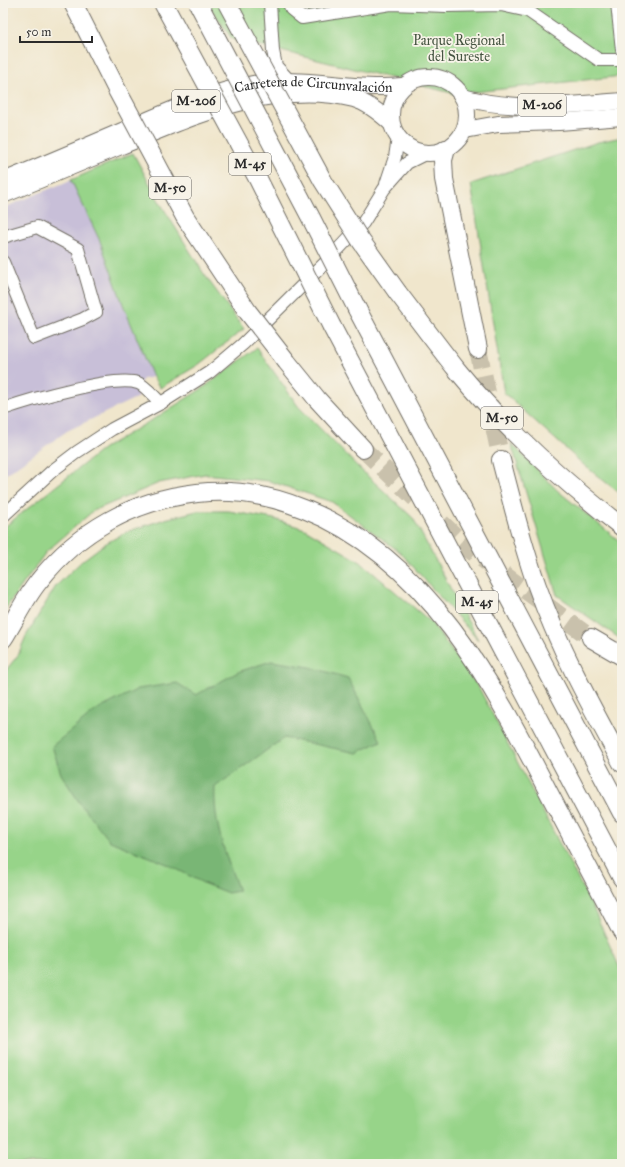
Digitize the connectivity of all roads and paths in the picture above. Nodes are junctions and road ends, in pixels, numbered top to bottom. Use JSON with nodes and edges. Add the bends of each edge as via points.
{"nodes":[{"id":1,"x":73,"y":3,"type":"edge"},
{"id":2,"x":164,"y":3,"type":"edge"},
{"id":3,"x":198,"y":3,"type":"edge"},
{"id":4,"x":227,"y":3,"type":"edge"},
{"id":5,"x":270,"y":3,"type":"edge"},
{"id":6,"x":289,"y":3,"type":"edge"},
{"id":7,"x":617,"y":3,"type":"edge"},
{"id":8,"x":622,"y":50,"type":"edge"},
{"id":9,"x":273,"y":51,"type":"junction"},
{"id":10,"x":622,"y":60,"type":"edge"},
{"id":11,"x":289,"y":80,"type":"junction"},
{"id":12,"x":248,"y":85,"type":"junction"},
{"id":13,"x":402,"y":86,"type":"junction"},
{"id":14,"x":464,"y":97,"type":"junction"},
{"id":15,"x":622,"y":102,"type":"edge"},
{"id":16,"x":622,"y":117,"type":"edge"},
{"id":17,"x":391,"y":124,"type":"junction"},
{"id":18,"x":465,"y":130,"type":"junction"},
{"id":19,"x":398,"y":138,"type":"junction"},
{"id":20,"x":446,"y":149,"type":"junction"},
{"id":21,"x":427,"y":153,"type":"junction"},
{"id":22,"x":3,"y":181,"type":"edge"},
{"id":23,"x":384,"y":189,"type":"junction"},
{"id":24,"x":3,"y":194,"type":"edge"},
{"id":25,"x":3,"y":237,"type":"edge"},
{"id":26,"x":3,"y":262,"type":"edge"},
{"id":27,"x":478,"y":349,"type":"tunnel mouth"},
{"id":28,"x":161,"y":403,"type":"junction"},
{"id":29,"x":3,"y":409,"type":"edge"},
{"id":30,"x":363,"y":450,"type":"tunnel mouth"},
{"id":31,"x":501,"y":460,"type":"tunnel mouth"},
{"id":32,"x":3,"y":516,"type":"edge"},
{"id":33,"x":622,"y":527,"type":"edge"},
{"id":34,"x":591,"y":638,"type":"tunnel mouth"},
{"id":35,"x":3,"y":639,"type":"edge"},
{"id":36,"x":622,"y":656,"type":"edge"},
{"id":37,"x":622,"y":763,"type":"edge"},
{"id":38,"x":622,"y":813,"type":"edge"},
{"id":39,"x":622,"y":878,"type":"edge"},
{"id":40,"x":622,"y":932,"type":"edge"}],
"edges":[{"from":1,"to":30,"type":"highway","number":"M-50","bridge":true,"via":[[186,217],[248,312],[317,399]]},
{"from":2,"to":39,"type":"highway","number":"M-45","bridge":true},
{"from":3,"to":38,"type":"highway","number":"M-45","bridge":true},
{"from":4,"to":33,"type":"highway","number":"M-50","bridge":true,"via":[[323,181],[398,293],[458,371],[508,425],[558,473]]},
{"from":5,"to":9,"type":"street"},
{"from":6,"to":10,"type":"street","via":[[291,9],[302,18],[391,4],[501,4],[528,10],[599,60]]},
{"from":7,"to":8,"type":"street"},
{"from":9,"to":11,"type":"street","via":[[276,66]]},
{"from":9,"to":12,"type":"street","via":[[263,74]]},
{"from":11,"to":12,"type":"main road","name":"Carretera de Circunvalación","number":"M-206"},
{"from":11,"to":13,"type":"main road","name":"Carretera de Circunvalación","number":"M-206","via":[[378,88]]},
{"from":12,"to":22,"type":"main road","name":"Carretera de Circunvalación","number":"M-206","via":[[177,107]]},
{"from":13,"to":14,"type":"main road","number":"M-206","via":[[420,77],[437,76],[451,82]]},
{"from":13,"to":17,"type":"main road","number":"M-206","via":[[393,100],[390,111]]},
{"from":14,"to":15,"type":"main road","number":"M-206","via":[[510,104],[562,106]]},
{"from":14,"to":18,"type":"main road","via":[[468,115]]},
{"from":16,"to":18,"type":"main road","number":"M-206","via":[[498,124]]},
{"from":17,"to":19,"type":"main road","number":"M-206"},
{"from":17,"to":24,"type":"main road","name":"Carretera de Circunvalación","number":"M-206","via":[[366,104],[354,99],[320,94],[277,96],[231,104]]},
{"from":18,"to":20,"type":"main road","via":[[457,142]]},
{"from":19,"to":21,"type":"main road","number":"M-206","via":[[411,149]]},
{"from":19,"to":23,"type":"street","via":[[395,157]]},
{"from":20,"to":21,"type":"main road"},
{"from":20,"to":27,"type":"highway","via":[[444,178]]},
{"from":21,"to":23,"type":"street","via":[[407,163]]},
{"from":23,"to":28,"type":"street","via":[[363,223],[243,344],[210,372]]},
{"from":25,"to":26,"type":"street","via":[[37,227],[78,249],[96,312],[34,338]]},
{"from":28,"to":29,"type":"street","via":[[139,384],[124,380],[36,398]]},
{"from":28,"to":32,"type":"street","via":[[76,452]]},
{"from":31,"to":37,"type":"highway","via":[[519,528],[557,637]]},
{"from":34,"to":36,"type":"highway"},
{"from":35,"to":40,"type":"highway","via":[[38,582],[68,548],[118,515],[182,495],[230,492],[261,495],[325,517],[365,540],[410,579],[443,616],[472,657],[528,752]]}]}
